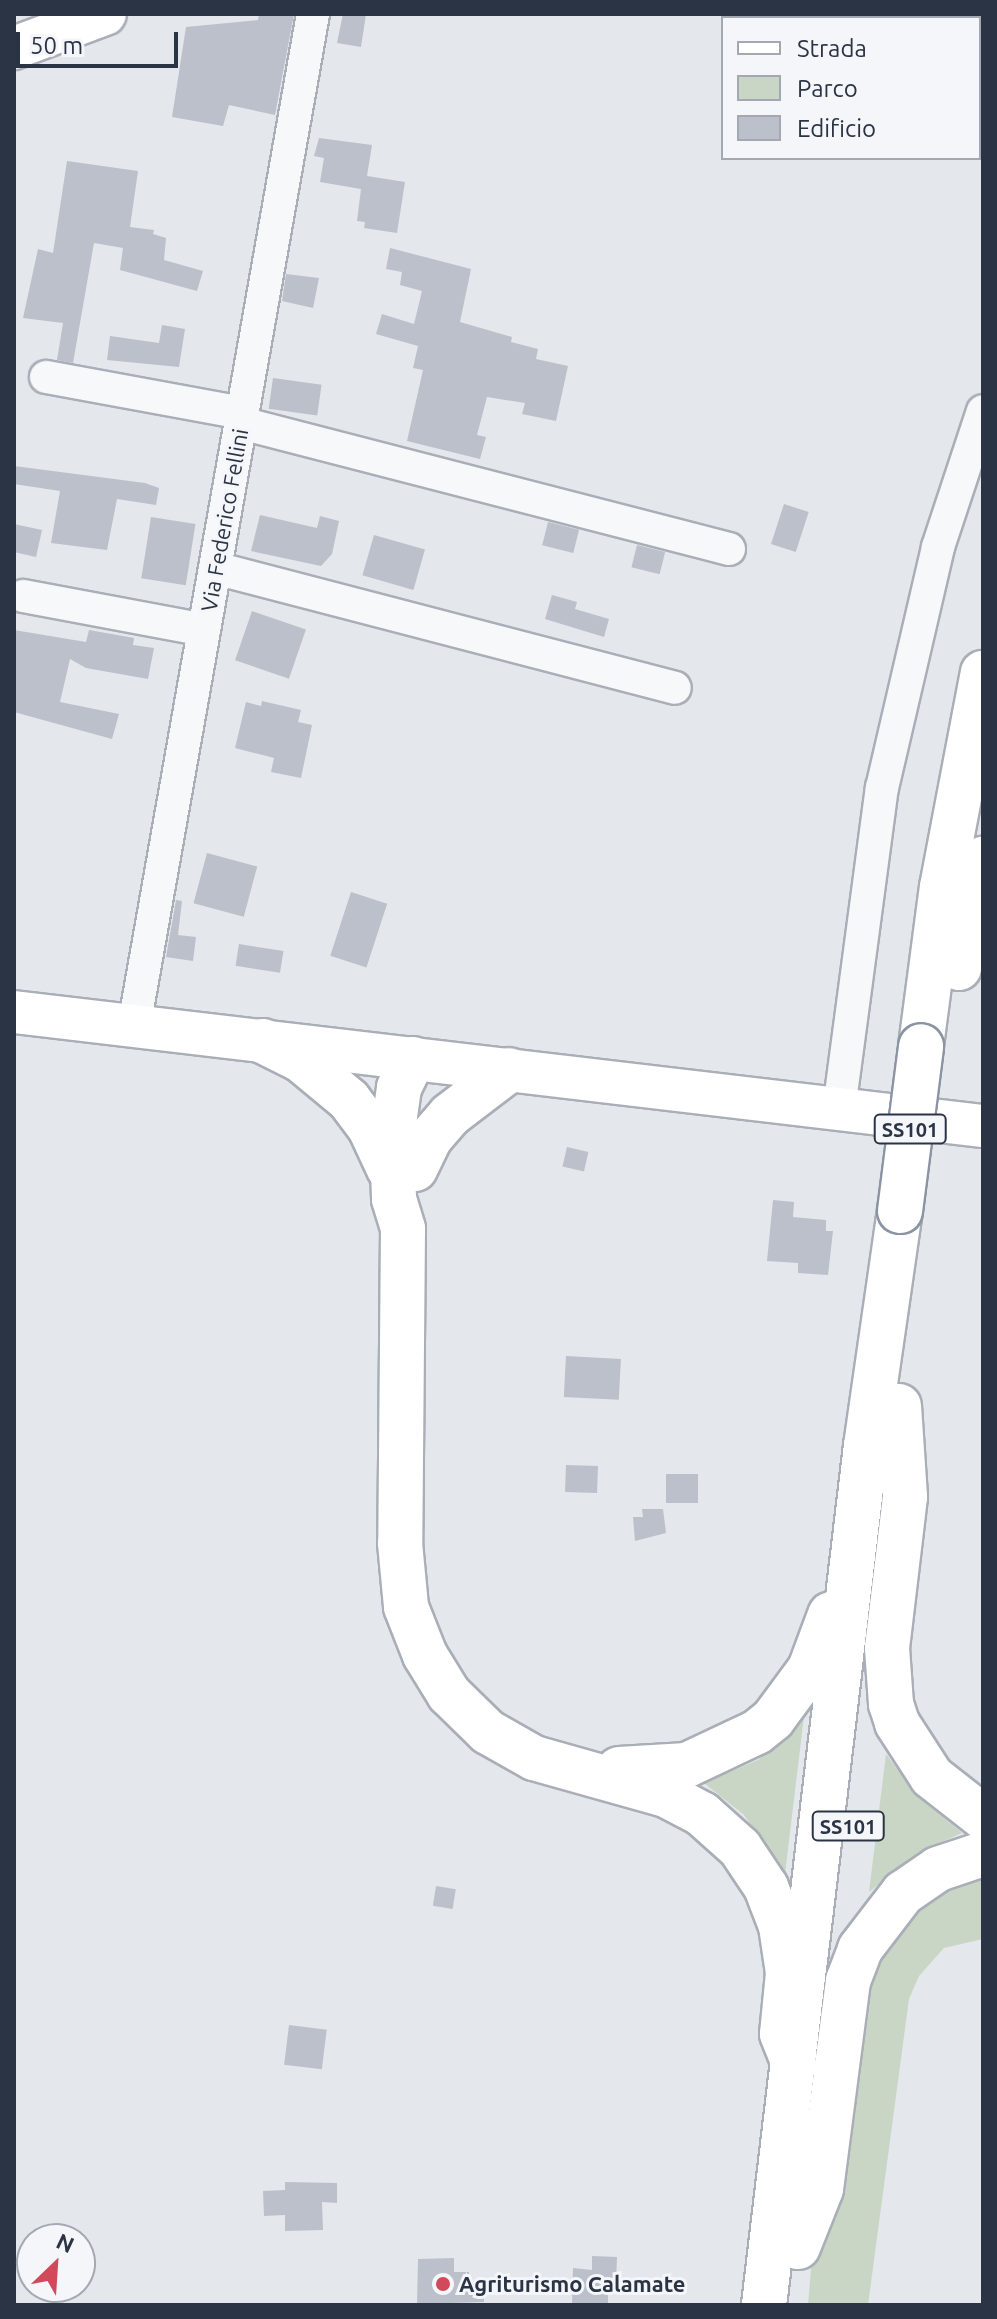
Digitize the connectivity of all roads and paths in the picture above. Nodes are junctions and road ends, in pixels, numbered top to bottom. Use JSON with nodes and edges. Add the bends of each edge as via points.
{"nodes":[{"id":1,"x":105,"y":14,"type":"edge"},
{"id":2,"x":313,"y":14,"type":"edge"},
{"id":3,"x":14,"y":48,"type":"edge"},
{"id":4,"x":46,"y":377,"type":"dead end"},
{"id":5,"x":983,"y":411,"type":"edge"},
{"id":6,"x":242,"y":418,"type":"junction"},
{"id":7,"x":729,"y":549,"type":"dead end"},
{"id":8,"x":215,"y":568,"type":"junction"},
{"id":9,"x":23,"y":596,"type":"dead end"},
{"id":10,"x":204,"y":630,"type":"junction"},
{"id":11,"x":983,"y":673,"type":"edge"},
{"id":12,"x":675,"y":688,"type":"dead end"},
{"id":13,"x":983,"y":859,"type":"edge"},
{"id":14,"x":14,"y":1012,"type":"edge"},
{"id":15,"x":134,"y":1026,"type":"junction"},
{"id":16,"x":263,"y":1041,"type":"junction"},
{"id":17,"x":934,"y":1048,"type":"junction"},
{"id":18,"x":413,"y":1059,"type":"junction"},
{"id":19,"x":509,"y":1070,"type":"junction"},
{"id":20,"x":839,"y":1109,"type":"junction"},
{"id":21,"x":983,"y":1126,"type":"edge"},
{"id":22,"x":404,"y":1173,"type":"junction"},
{"id":23,"x":912,"y":1212,"type":"junction"},
{"id":24,"x":899,"y":1406,"type":"junction"},
{"id":25,"x":866,"y":1446,"type":"junction"},
{"id":26,"x":570,"y":1768,"type":"junction"},
{"id":27,"x":983,"y":1817,"type":"edge"},
{"id":28,"x":983,"y":1854,"type":"edge"},
{"id":29,"x":794,"y":2064,"type":"junction"},
{"id":30,"x":798,"y":2247,"type":"junction"},
{"id":31,"x":764,"y":2305,"type":"edge"},
{"id":32,"x":790,"y":2305,"type":"edge"}],
"edges":[{"from":1,"to":3,"type":"main road"},
{"from":2,"to":6,"type":"street","name":"Via Federico Fellini"},
{"from":4,"to":6,"type":"street"},
{"from":5,"to":20,"type":"street","via":[[938,547],[882,788]]},
{"from":6,"to":7,"type":"street"},
{"from":6,"to":8,"type":"street","name":"Via Federico Fellini"},
{"from":8,"to":10,"type":"street","name":"Via Federico Fellini"},
{"from":8,"to":12,"type":"street"},
{"from":9,"to":10,"type":"street"},
{"from":10,"to":15,"type":"street","name":"Via Federico Fellini"},
{"from":11,"to":17,"type":"highway","number":"SS101","via":[[942,887]]},
{"from":13,"to":17,"type":"highway","number":"SS101"},
{"from":14,"to":15,"type":"main road"},
{"from":15,"to":16,"type":"main road"},
{"from":16,"to":18,"type":"main road"},
{"from":16,"to":22,"type":"highway","via":[[301,1060],[349,1100]]},
{"from":17,"to":23,"type":"highway","number":"SS101"},
{"from":18,"to":19,"type":"main road"},
{"from":18,"to":22,"type":"highway","via":[[423,1109]]},
{"from":19,"to":20,"type":"main road"},
{"from":19,"to":22,"type":"highway","via":[[450,1115]]},
{"from":20,"to":21,"type":"main road"},
{"from":22,"to":26,"type":"highway","via":[[400,1543],[406,1607],[425,1655],[449,1694],[488,1732],[534,1758]]},
{"from":23,"to":24,"type":"highway","number":"SS101"},
{"from":23,"to":25,"type":"highway","number":"SS101"},
{"from":24,"to":27,"type":"highway","via":[[905,1497],[887,1648],[891,1704],[897,1723],[932,1777]]},
{"from":24,"to":30,"type":"highway","number":"SS101"},
{"from":25,"to":26,"type":"highway","via":[[839,1523],[823,1639],[810,1669],[773,1719],[739,1745],[687,1765]]},
{"from":25,"to":29,"type":"highway","number":"SS101"},
{"from":26,"to":29,"type":"highway","via":[[666,1795],[702,1814],[740,1848],[766,1887],[781,1926],[788,1973],[782,2034]]},
{"from":28,"to":30,"type":"highway","via":[[938,1869],[903,1893],[860,1949],[848,1981],[821,2189]]},
{"from":29,"to":31,"type":"highway","number":"SS101"},
{"from":30,"to":32,"type":"highway","number":"SS101"}]}
